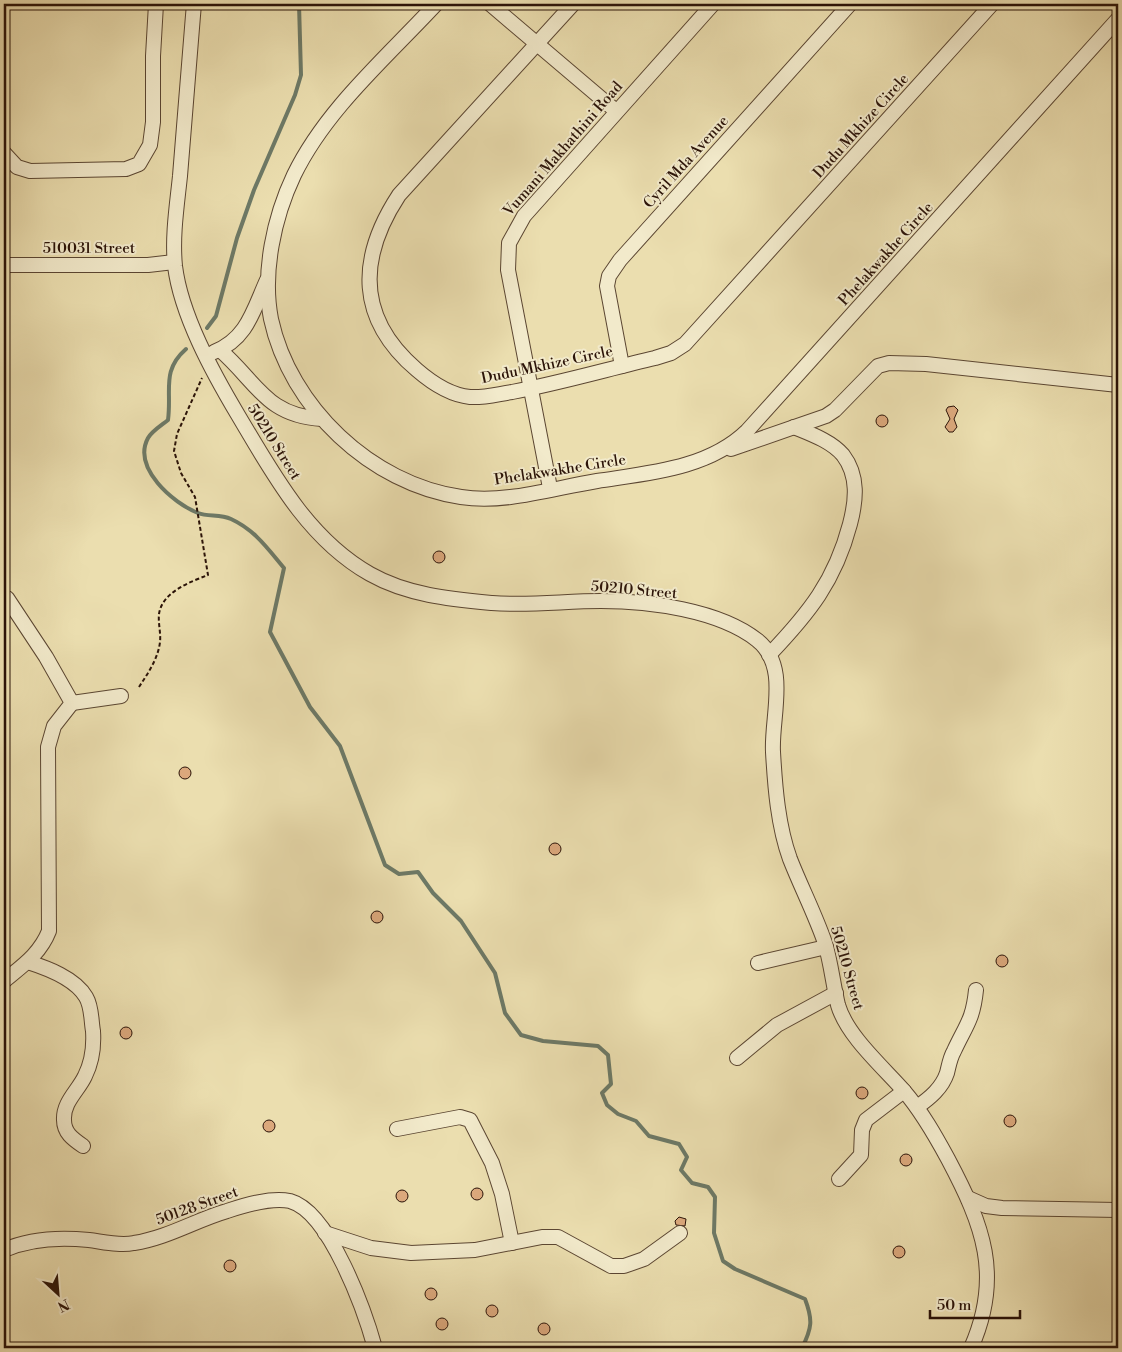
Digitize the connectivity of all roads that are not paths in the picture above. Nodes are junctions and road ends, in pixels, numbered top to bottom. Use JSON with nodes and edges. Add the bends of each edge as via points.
{"nodes":[{"id":1,"x":156,"y":4,"type":"edge"},
{"id":2,"x":194,"y":4,"type":"edge"},
{"id":3,"x":436,"y":4,"type":"edge"},
{"id":4,"x":490,"y":4,"type":"edge"},
{"id":5,"x":573,"y":4,"type":"edge"},
{"id":6,"x":713,"y":4,"type":"edge"},
{"id":7,"x":850,"y":4,"type":"edge"},
{"id":8,"x":992,"y":4,"type":"edge"},
{"id":9,"x":1118,"y":19,"type":"edge"},
{"id":10,"x":537,"y":44,"type":"junction"},
{"id":11,"x":616,"y":111,"type":"junction"},
{"id":12,"x":4,"y":153,"type":"edge"},
{"id":13,"x":174,"y":262,"type":"junction"},
{"id":14,"x":4,"y":265,"type":"edge"},
{"id":15,"x":269,"y":275,"type":"junction"},
{"id":16,"x":220,"y":350,"type":"junction"},
{"id":17,"x":207,"y":359,"type":"junction"},
{"id":18,"x":622,"y":366,"type":"junction"},
{"id":19,"x":1118,"y":385,"type":"edge"},
{"id":20,"x":532,"y":388,"type":"junction"},
{"id":21,"x":322,"y":419,"type":"junction"},
{"id":22,"x":794,"y":427,"type":"junction"},
{"id":23,"x":717,"y":454,"type":"junction"},
{"id":24,"x":550,"y":488,"type":"junction"},
{"id":25,"x":7,"y":598,"type":"dead end"},
{"id":26,"x":769,"y":655,"type":"junction"},
{"id":27,"x":121,"y":696,"type":"dead end"},
{"id":28,"x":72,"y":703,"type":"junction"},
{"id":29,"x":826,"y":947,"type":"junction"},
{"id":30,"x":28,"y":962,"type":"junction"},
{"id":31,"x":758,"y":963,"type":"dead end"},
{"id":32,"x":4,"y":981,"type":"edge"},
{"id":33,"x":976,"y":990,"type":"dead end"},
{"id":34,"x":836,"y":993,"type":"junction"},
{"id":35,"x":737,"y":1058,"type":"dead end"},
{"id":36,"x":904,"y":1091,"type":"junction"},
{"id":37,"x":918,"y":1107,"type":"junction"},
{"id":38,"x":397,"y":1128,"type":"dead end"},
{"id":39,"x":83,"y":1146,"type":"dead end"},
{"id":40,"x":839,"y":1179,"type":"dead end"},
{"id":41,"x":968,"y":1198,"type":"junction"},
{"id":42,"x":1118,"y":1210,"type":"edge"},
{"id":43,"x":325,"y":1233,"type":"junction"},
{"id":44,"x":680,"y":1233,"type":"dead end"},
{"id":45,"x":512,"y":1243,"type":"junction"},
{"id":46,"x":4,"y":1250,"type":"edge"},
{"id":47,"x":375,"y":1348,"type":"edge"},
{"id":48,"x":971,"y":1348,"type":"edge"}],
"edges":[{"from":1,"to":12,"type":"street","via":[[153,122],[148,152],[139,164],[126,169],[30,171],[17,167]]},
{"from":2,"to":13,"type":"street","name":"50210 Street"},
{"from":3,"to":15,"type":"street","name":"Phelakwakhe Circle","via":[[328,120],[309,147],[284,198]]},
{"from":4,"to":10,"type":"street"},
{"from":5,"to":10,"type":"street","name":"Dudu Mkhize Circle"},
{"from":6,"to":11,"type":"street","name":"Vumani Makhathini Road"},
{"from":7,"to":18,"type":"street","name":"Cyril Mda Avenue","via":[[609,276],[608,298]]},
{"from":8,"to":18,"type":"street","name":"Dudu Mkhize Circle","via":[[697,332],[671,353]]},
{"from":9,"to":23,"type":"street","name":"Phelakwakhe Circle","via":[[747,431]]},
{"from":10,"to":11,"type":"street"},
{"from":10,"to":20,"type":"street","name":"Dudu Mkhize Circle","via":[[399,195],[380,229],[369,269],[372,309],[377,322],[406,361],[427,379],[446,390],[471,397]]},
{"from":11,"to":20,"type":"street","name":"Vumani Makhathini Road","via":[[524,216],[508,243],[508,270]]},
{"from":13,"to":14,"type":"street","name":"510031 Street"},
{"from":13,"to":17,"type":"street","name":"50210 Street","via":[[179,291]]},
{"from":15,"to":16,"type":"street","via":[[242,333]]},
{"from":15,"to":21,"type":"street","name":"Phelakwakhe Circle","via":[[270,316],[281,352]]},
{"from":16,"to":17,"type":"street"},
{"from":16,"to":21,"type":"street","via":[[274,404],[289,414]]},
{"from":17,"to":26,"type":"street","name":"50210 Street","via":[[276,479],[303,515],[347,559],[370,574],[411,592],[454,599],[548,604],[604,601],[692,612],[735,626],[762,644]]},
{"from":18,"to":20,"type":"street","name":"Dudu Mkhize Circle"},
{"from":19,"to":22,"type":"street","via":[[926,364],[889,363],[873,371],[835,410]]},
{"from":20,"to":24,"type":"street","name":"Vumani Makhathini Road"},
{"from":21,"to":24,"type":"street","name":"Phelakwakhe Circle","via":[[354,450],[374,463],[396,476],[444,494],[488,499]]},
{"from":22,"to":23,"type":"street"},
{"from":22,"to":26,"type":"street","via":[[824,440],[843,456],[854,477],[854,510],[842,554],[830,578],[803,617]]},
{"from":23,"to":24,"type":"street","name":"Phelakwakhe Circle","via":[[665,469]]},
{"from":25,"to":28,"type":"street"},
{"from":26,"to":29,"type":"street","name":"50210 Street","via":[[776,674],[773,752],[781,826],[790,858]]},
{"from":27,"to":28,"type":"street"},
{"from":28,"to":30,"type":"street","via":[[54,726],[48,747],[49,931],[41,948]]},
{"from":29,"to":31,"type":"street"},
{"from":29,"to":34,"type":"street","name":"50210 Street"},
{"from":30,"to":32,"type":"street"},
{"from":30,"to":39,"type":"street","via":[[44,967],[73,984],[89,1004],[93,1035],[90,1063],[84,1079],[67,1104],[64,1119],[68,1134]]},
{"from":33,"to":37,"type":"street","via":[[971,1021],[952,1054],[942,1084]]},
{"from":34,"to":35,"type":"street","via":[[777,1025]]},
{"from":34,"to":36,"type":"street","name":"50210 Street","via":[[846,1022]]},
{"from":36,"to":37,"type":"street","name":"50210 Street"},
{"from":36,"to":40,"type":"street","via":[[866,1120],[862,1130],[861,1155]]},
{"from":37,"to":41,"type":"street","name":"50210 Street"},
{"from":38,"to":45,"type":"street","via":[[460,1117],[470,1120],[492,1163]]},
{"from":41,"to":42,"type":"street","via":[[986,1206],[1002,1208]]},
{"from":41,"to":48,"type":"street","name":"50210 Street","via":[[981,1235],[987,1294],[985,1311]]},
{"from":43,"to":45,"type":"street","via":[[371,1248],[411,1253],[475,1250]]},
{"from":43,"to":46,"type":"street","name":"50128 Street","via":[[297,1204],[276,1201],[226,1211],[148,1241],[127,1245],[76,1239],[33,1240]]},
{"from":43,"to":47,"type":"street","name":"50128 Street","via":[[357,1293]]},
{"from":44,"to":45,"type":"street","via":[[644,1259],[624,1266],[601,1263],[558,1237],[542,1236]]}]}
